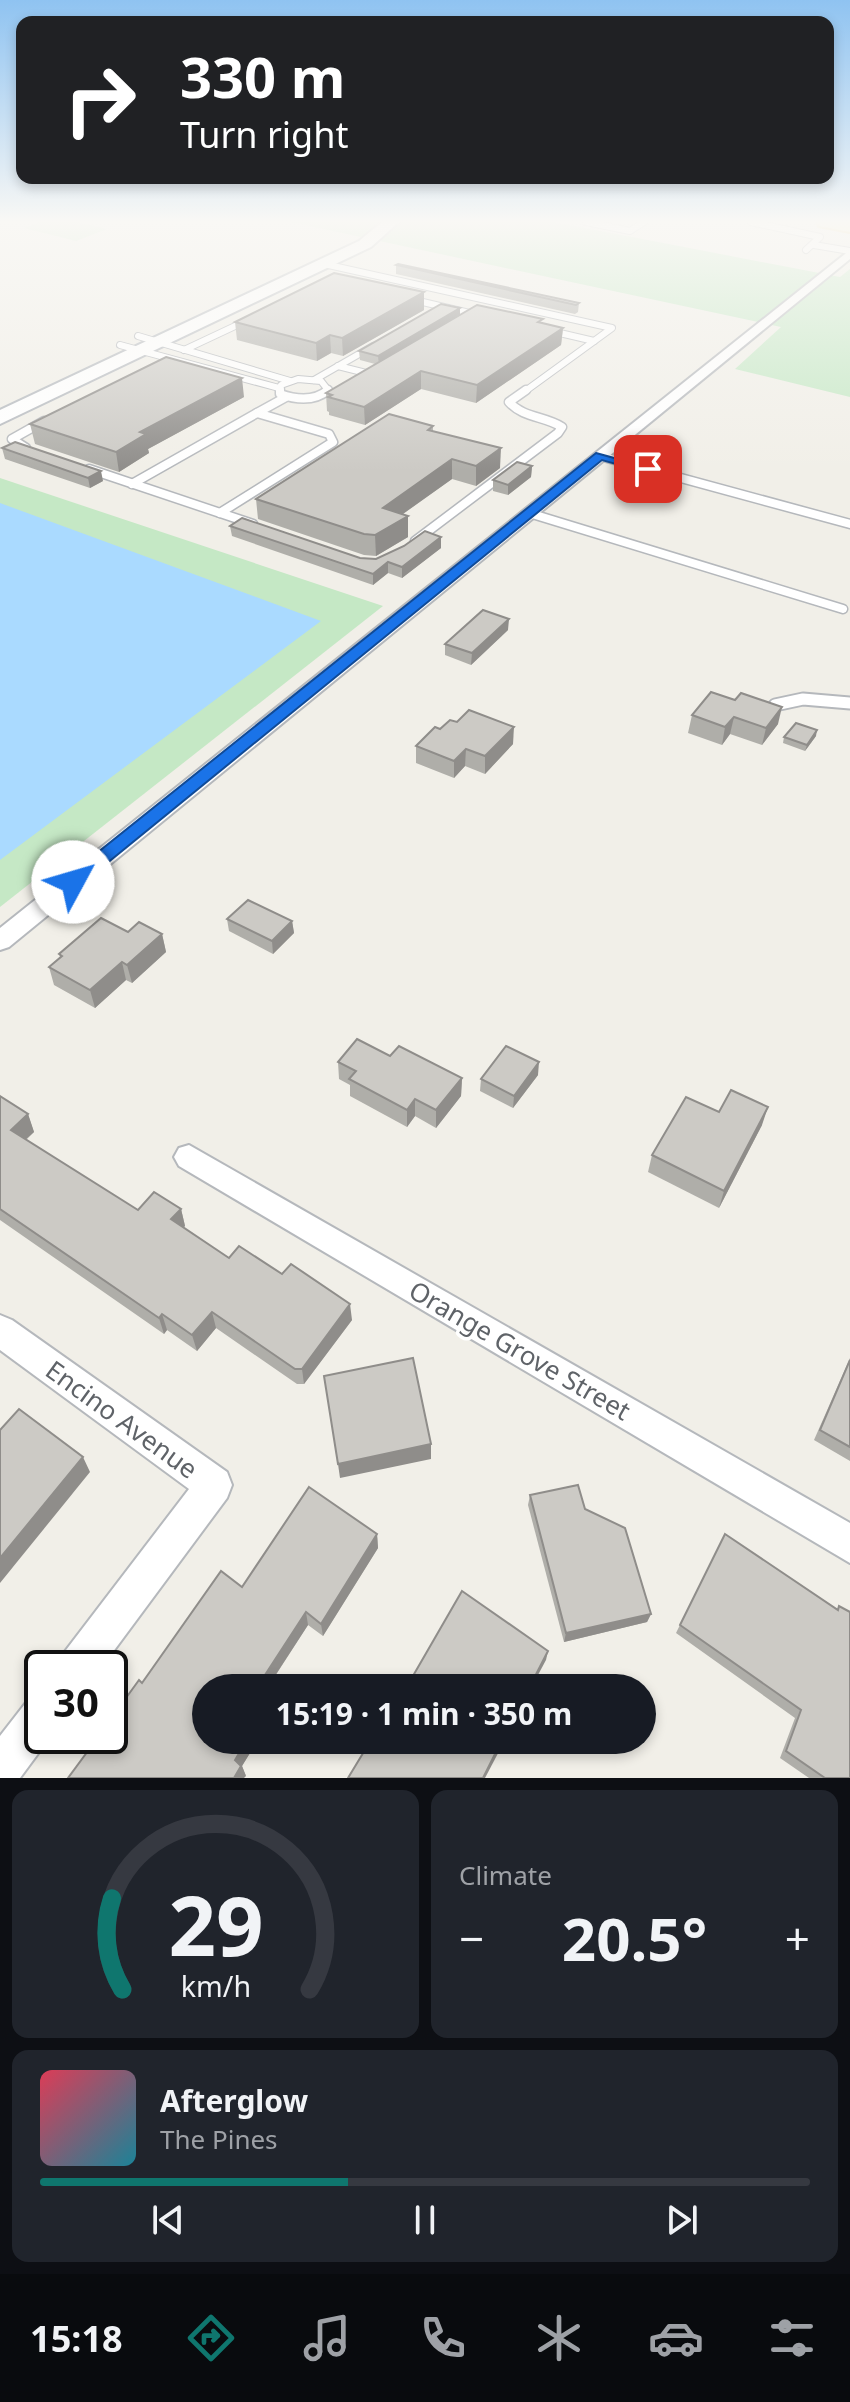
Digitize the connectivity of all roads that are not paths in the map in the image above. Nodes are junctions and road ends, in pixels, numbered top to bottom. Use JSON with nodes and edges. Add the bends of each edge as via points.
{"nodes":[{"id":1,"x":232,"y":305,"type":"edge"},
{"id":2,"x":243,"y":305,"type":"edge"},
{"id":3,"x":437,"y":305,"type":"edge"},
{"id":4,"x":493,"y":305,"type":"edge"},
{"id":5,"x":511,"y":305,"type":"edge"},
{"id":6,"x":785,"y":305,"type":"edge"},
{"id":7,"x":442,"y":306,"type":"junction"},
{"id":8,"x":429,"y":314,"type":"edge"},
{"id":9,"x":477,"y":315,"type":"junction"},
{"id":10,"x":256,"y":316,"type":"edge"},
{"id":11,"x":492,"y":318,"type":"edge"},
{"id":12,"x":464,"y":322,"type":"edge"},
{"id":13,"x":536,"y":328,"type":"edge"},
{"id":14,"x":594,"y":341,"type":"junction"},
{"id":15,"x":377,"y":344,"type":"edge"},
{"id":16,"x":156,"y":349,"type":"junction"},
{"id":17,"x":187,"y":351,"type":"junction"},
{"id":18,"x":159,"y":364,"type":"edge"},
{"id":19,"x":338,"y":366,"type":"junction"},
{"id":20,"x":387,"y":368,"type":"edge"},
{"id":21,"x":314,"y":380,"type":"junction"},
{"id":22,"x":290,"y":381,"type":"junction"},
{"id":23,"x":279,"y":388,"type":"junction"},
{"id":24,"x":286,"y":397,"type":"junction"},
{"id":25,"x":0,"y":401,"type":"edge"},
{"id":26,"x":257,"y":413,"type":"junction"},
{"id":27,"x":0,"y":418,"type":"edge"},
{"id":28,"x":50,"y":418,"type":"edge"},
{"id":29,"x":31,"y":450,"type":"edge"},
{"id":30,"x":600,"y":456,"type":"junction"},
{"id":31,"x":74,"y":464,"type":"edge"},
{"id":32,"x":132,"y":484,"type":"junction"},
{"id":33,"x":220,"y":513,"type":"junction"},
{"id":34,"x":529,"y":513,"type":"junction"},
{"id":35,"x":850,"y":524,"type":"edge"},
{"id":36,"x":263,"y":528,"type":"edge"},
{"id":37,"x":401,"y":551,"type":"edge"},
{"id":38,"x":843,"y":609,"type":"dead end"},
{"id":39,"x":850,"y":703,"type":"edge"},
{"id":40,"x":775,"y":705,"type":"edge"},
{"id":41,"x":0,"y":941,"type":"edge"},
{"id":42,"x":189,"y":1157,"type":"dead end"},
{"id":43,"x":0,"y":1331,"type":"edge"},
{"id":44,"x":850,"y":1544,"type":"edge"},
{"id":45,"x":90,"y":1650,"type":"edge"},
{"id":46,"x":24,"y":1738,"type":"edge"},
{"id":47,"x":0,"y":1770,"type":"edge"}],
"edges":[{"from":1,"to":16,"type":"street"},
{"from":2,"to":16,"type":"street"},
{"from":3,"to":7,"type":"lane"},
{"from":4,"to":9,"type":"lane"},
{"from":5,"to":14,"type":"lane","via":[[612,328]]},
{"from":6,"to":30,"type":"street"},
{"from":7,"to":8,"type":"lane"},
{"from":7,"to":9,"type":"lane"},
{"from":9,"to":11,"type":"lane"},
{"from":9,"to":12,"type":"lane"},
{"from":10,"to":17,"type":"lane"},
{"from":13,"to":14,"type":"lane"},
{"from":14,"to":37,"type":"lane","via":[[509,402],[517,410],[555,421],[562,427],[558,433]]},
{"from":15,"to":19,"type":"lane"},
{"from":16,"to":17,"type":"lane"},
{"from":16,"to":17,"type":"lane"},
{"from":16,"to":18,"type":"lane"},
{"from":16,"to":23,"type":"lane"},
{"from":16,"to":25,"type":"street","via":[[120,345]]},
{"from":16,"to":27,"type":"street"},
{"from":17,"to":22,"type":"lane"},
{"from":19,"to":20,"type":"lane","via":[[374,375]]},
{"from":19,"to":21,"type":"lane"},
{"from":21,"to":22,"type":"lane"},
{"from":21,"to":24,"type":"lane","via":[[328,387],[325,393],[306,399]]},
{"from":22,"to":23,"type":"lane"},
{"from":23,"to":24,"type":"lane"},
{"from":24,"to":26,"type":"lane"},
{"from":26,"to":32,"type":"lane"},
{"from":26,"to":33,"type":"lane","via":[[329,434],[333,442]]},
{"from":28,"to":29,"type":"lane","via":[[12,439]]},
{"from":30,"to":34,"type":"street"},
{"from":30,"to":35,"type":"lane"},
{"from":31,"to":32,"type":"lane"},
{"from":32,"to":33,"type":"lane"},
{"from":33,"to":36,"type":"lane"},
{"from":34,"to":38,"type":"lane"},
{"from":34,"to":41,"type":"street"},
{"from":39,"to":40,"type":"lane","via":[[803,699]]},
{"from":42,"to":44,"type":"street","name":"Orange Grove Street"},
{"from":43,"to":45,"type":"street","name":"Encino Avenue","via":[[214,1485]]},
{"from":46,"to":47,"type":"street"}]}
